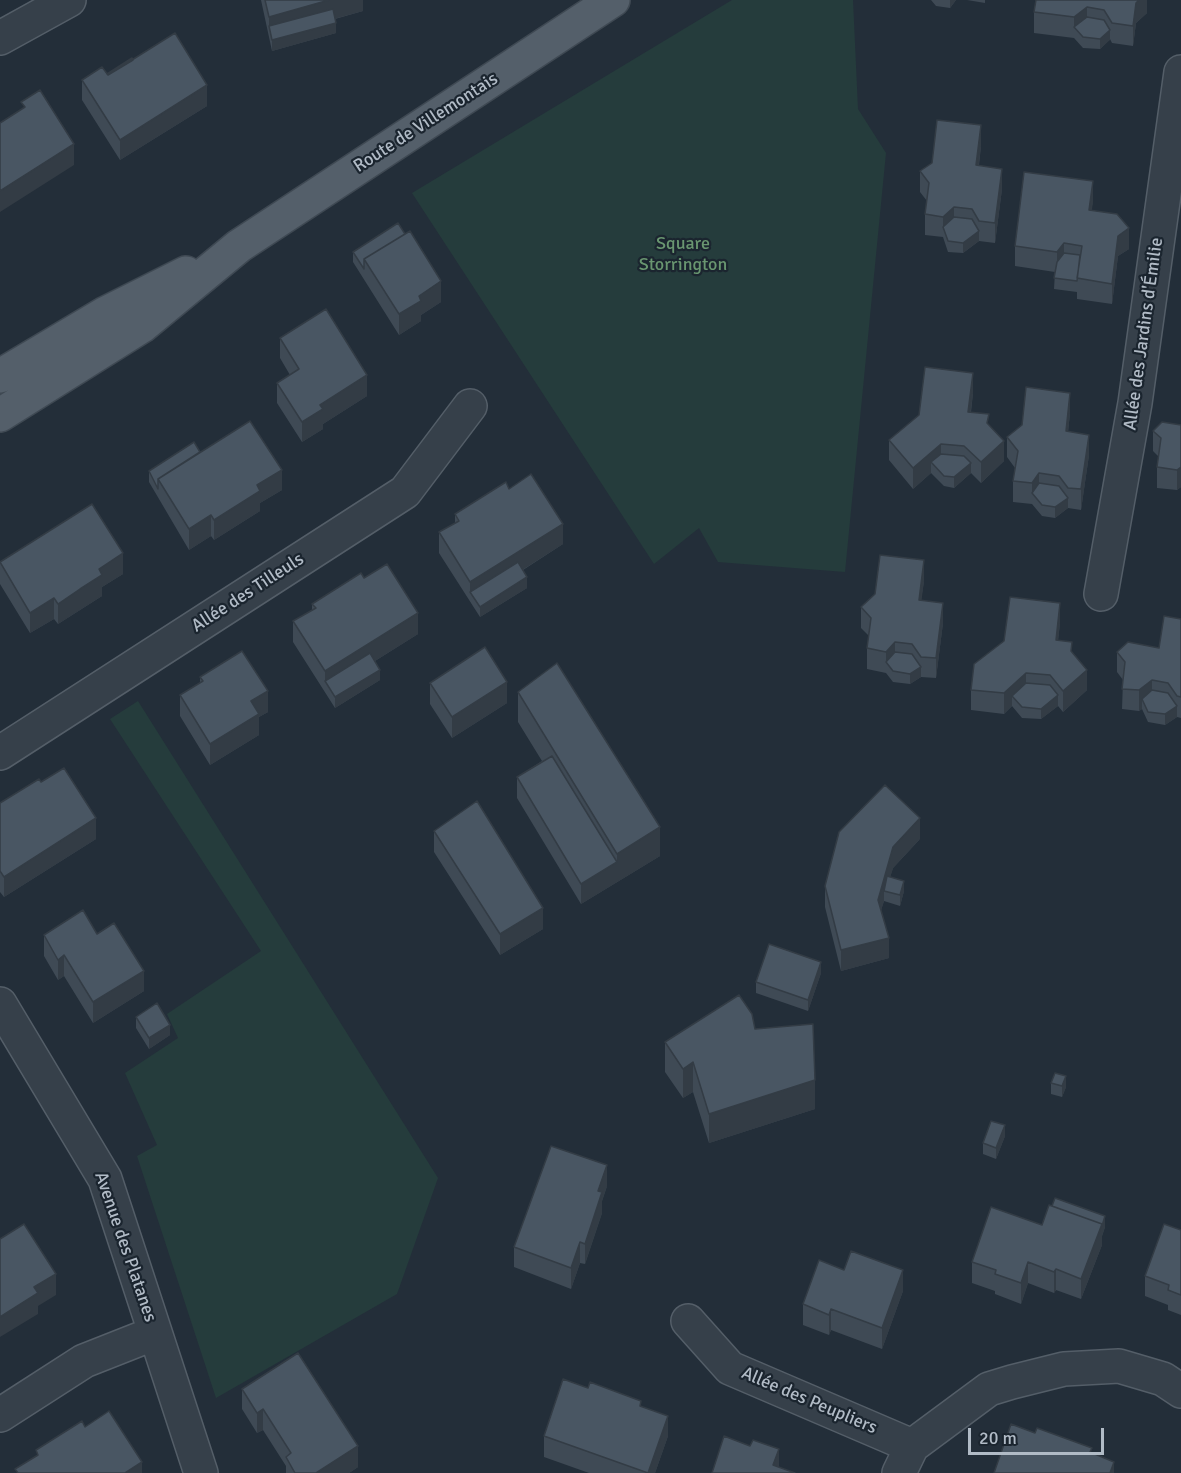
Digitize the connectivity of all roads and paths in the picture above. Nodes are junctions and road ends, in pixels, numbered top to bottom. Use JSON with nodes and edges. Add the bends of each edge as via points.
{"nodes":[{"id":1,"x":69,"y":0,"type":"edge"},
{"id":2,"x":613,"y":0,"type":"edge"},
{"id":3,"x":0,"y":38,"type":"edge"},
{"id":4,"x":1181,"y":72,"type":"edge"},
{"id":5,"x":239,"y":246,"type":"junction"},
{"id":6,"x":0,"y":376,"type":"edge"},
{"id":7,"x":470,"y":406,"type":"dead end"},
{"id":8,"x":0,"y":415,"type":"edge"},
{"id":9,"x":1101,"y":594,"type":"dead end"},
{"id":10,"x":0,"y":753,"type":"edge"},
{"id":11,"x":0,"y":1004,"type":"edge"},
{"id":12,"x":688,"y":1321,"type":"dead end"},
{"id":13,"x":155,"y":1333,"type":"junction"},
{"id":14,"x":1181,"y":1390,"type":"edge"},
{"id":15,"x":0,"y":1415,"type":"edge"},
{"id":16,"x":906,"y":1459,"type":"edge"},
{"id":17,"x":201,"y":1473,"type":"edge"}],
"edges":[{"from":1,"to":3,"type":"street"},
{"from":2,"to":5,"type":"main road","name":"Route de Villemontais"},
{"from":4,"to":9,"type":"street","name":"Allée des Jardins d'Émilie","via":[[1135,403]]},
{"from":5,"to":6,"type":"main road","name":"Route de Villemontais","via":[[106,314]]},
{"from":5,"to":8,"type":"main road","name":"Route de Villemontais","via":[[142,326]]},
{"from":7,"to":10,"type":"street","name":"Allée des Tilleuls","via":[[405,492]]},
{"from":11,"to":13,"type":"street","name":"Avenue des Platanes","via":[[105,1179]]},
{"from":12,"to":16,"type":"street","name":"Allée des Peupliers","via":[[730,1368]]},
{"from":13,"to":15,"type":"street","via":[[84,1361]]},
{"from":13,"to":17,"type":"street","name":"Avenue des Platanes"},
{"from":14,"to":16,"type":"street","via":[[1163,1379],[1119,1366],[1064,1369],[989,1389]]}]}
